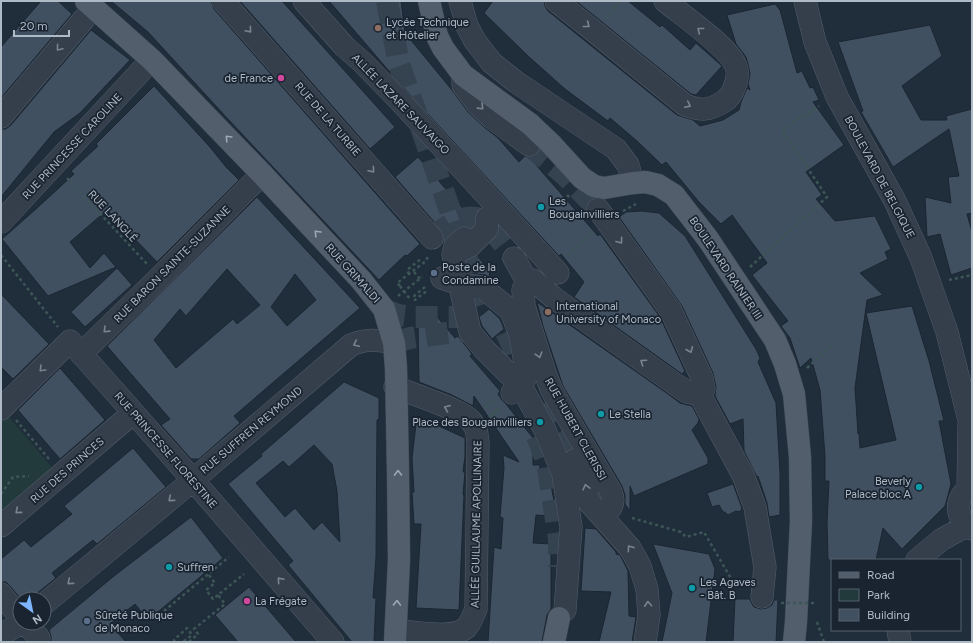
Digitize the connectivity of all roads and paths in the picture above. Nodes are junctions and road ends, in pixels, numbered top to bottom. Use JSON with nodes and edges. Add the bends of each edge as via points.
{"nodes":[{"id":1,"x":223,"y":1,"type":"edge"},
{"id":2,"x":304,"y":1,"type":"edge"},
{"id":3,"x":429,"y":1,"type":"edge"},
{"id":4,"x":460,"y":1,"type":"edge"},
{"id":5,"x":556,"y":1,"type":"edge"},
{"id":6,"x":665,"y":1,"type":"edge"},
{"id":7,"x":805,"y":1,"type":"edge"},
{"id":8,"x":85,"y":10,"type":"edge"},
{"id":9,"x":142,"y":70,"type":"dead end"},
{"id":10,"x":463,"y":75,"type":"junction"},
{"id":11,"x":822,"y":104,"type":"dead end"},
{"id":12,"x":1,"y":117,"type":"edge"},
{"id":13,"x":529,"y":146,"type":"tunnel mouth"},
{"id":14,"x":55,"y":164,"type":"junction"},
{"id":15,"x":262,"y":174,"type":"junction"},
{"id":16,"x":633,"y":183,"type":"junction"},
{"id":17,"x":567,"y":195,"type":"dead end"},
{"id":18,"x":571,"y":199,"type":"dead end"},
{"id":19,"x":637,"y":204,"type":"dead end"},
{"id":20,"x":619,"y":214,"type":"dead end"},
{"id":21,"x":598,"y":219,"type":"joint"},
{"id":22,"x":1,"y":222,"type":"edge"},
{"id":23,"x":451,"y":249,"type":"junction"},
{"id":24,"x":1,"y":255,"type":"edge"},
{"id":25,"x":514,"y":258,"type":"tunnel mouth"},
{"id":26,"x":560,"y":266,"type":"joint"},
{"id":27,"x":748,"y":269,"type":"dead end"},
{"id":28,"x":414,"y":272,"type":"dead end"},
{"id":29,"x":159,"y":278,"type":"junction"},
{"id":30,"x":420,"y":279,"type":"junction"},
{"id":31,"x":415,"y":295,"type":"dead end"},
{"id":32,"x":520,"y":298,"type":"junction"},
{"id":33,"x":412,"y":299,"type":"junction"},
{"id":34,"x":418,"y":299,"type":"dead end"},
{"id":35,"x":380,"y":303,"type":"junction"},
{"id":36,"x":394,"y":343,"type":"junction"},
{"id":37,"x":75,"y":348,"type":"junction"},
{"id":38,"x":395,"y":387,"type":"junction"},
{"id":39,"x":700,"y":395,"type":"junction"},
{"id":40,"x":510,"y":396,"type":"junction"},
{"id":41,"x":3,"y":408,"type":"edge"},
{"id":42,"x":133,"y":413,"type":"junction"},
{"id":43,"x":488,"y":418,"type":"junction"},
{"id":44,"x":971,"y":429,"type":"edge"},
{"id":45,"x":575,"y":460,"type":"tunnel mouth"},
{"id":46,"x":61,"y":474,"type":"junction"},
{"id":47,"x":193,"y":480,"type":"junction"},
{"id":48,"x":970,"y":489,"type":"edge"},
{"id":49,"x":598,"y":512,"type":"junction"},
{"id":50,"x":632,"y":518,"type":"dead end"},
{"id":51,"x":1,"y":526,"type":"edge"},
{"id":52,"x":969,"y":532,"type":"edge"},
{"id":53,"x":230,"y":557,"type":"dead end"},
{"id":54,"x":918,"y":559,"type":"edge"},
{"id":55,"x":244,"y":574,"type":"dead end"},
{"id":56,"x":209,"y":575,"type":"junction"},
{"id":57,"x":1,"y":594,"type":"edge"},
{"id":58,"x":218,"y":595,"type":"junction"},
{"id":59,"x":52,"y":597,"type":"edge"},
{"id":60,"x":772,"y":600,"type":"junction"},
{"id":61,"x":814,"y":603,"type":"dead end"},
{"id":62,"x":12,"y":610,"type":"edge"},
{"id":63,"x":164,"y":611,"type":"dead end"},
{"id":64,"x":564,"y":615,"type":"junction"},
{"id":65,"x":15,"y":631,"type":"edge"},
{"id":66,"x":898,"y":631,"type":"edge"},
{"id":67,"x":1,"y":635,"type":"edge"},
{"id":68,"x":396,"y":637,"type":"edge"},
{"id":69,"x":458,"y":638,"type":"edge"},
{"id":70,"x":175,"y":642,"type":"edge"},
{"id":71,"x":185,"y":642,"type":"edge"},
{"id":72,"x":189,"y":642,"type":"edge"},
{"id":73,"x":333,"y":642,"type":"edge"},
{"id":74,"x":554,"y":642,"type":"edge"},
{"id":75,"x":566,"y":642,"type":"edge"},
{"id":76,"x":645,"y":642,"type":"edge"},
{"id":77,"x":794,"y":642,"type":"edge"},
{"id":78,"x":900,"y":642,"type":"edge"}],
"edges":[{"from":1,"to":23,"type":"street","name":"RUE DE LA TURBIE","one_way":true},
{"from":2,"to":23,"type":"street","name":"ALLÉE LAZARE SAUVAIGO","via":[[344,46],[391,83]]},
{"from":3,"to":10,"type":"main road","name":"BOULEVARD RAINIER III","via":[[437,36]]},
{"from":4,"to":16,"type":"street","via":[[467,26],[492,63],[616,150],[628,165]]},
{"from":5,"to":6,"type":"street","one_way":true,"via":[[685,105],[702,110],[714,107],[733,92],[738,80],[736,65],[726,50]]},
{"from":7,"to":44,"type":"street","name":"BOULEVARD DE BELGIQUE","via":[[815,42],[837,97],[895,201],[921,258],[947,332]]},
{"from":8,"to":12,"type":"street","one_way":true},
{"from":15,"to":8,"type":"main road","name":"RUE GRIMALDI","one_way":true,"via":[[152,60]]},
{"from":9,"to":14,"type":"street","name":"RUE PRINCESSE CAROLINE"},
{"from":10,"to":13,"type":"street","one_way":true,"via":[[462,85],[478,105]]},
{"from":10,"to":16,"type":"main road","name":"BOULEVARD RAINIER III","via":[[530,124],[582,178],[594,186],[604,188]]},
{"from":11,"to":27,"type":"path","via":[[782,130],[827,197]]},
{"from":14,"to":22,"type":"street","name":"RUE PRINCESSE CAROLINE"},
{"from":14,"to":29,"type":"path","name":"RUE LANGLÉ"},
{"from":15,"to":29,"type":"street","name":"RUE BARON SAINTE-SUZANNE"},
{"from":35,"to":15,"type":"main road","name":"RUE GRIMALDI","one_way":true},
{"from":16,"to":77,"type":"main road","name":"BOULEVARD RAINIER III","via":[[658,185],[680,202],[708,238],[753,307],[774,340],[785,364],[794,394],[800,457],[801,521]]},
{"from":17,"to":18,"type":"path"},
{"from":19,"to":20,"type":"path"},
{"from":21,"to":26,"type":"path"},
{"from":21,"to":39,"type":"street","one_way":true,"via":[[671,311],[702,378],[704,389]]},
{"from":23,"to":26,"type":"street","name":"ALLÉE LAZARE SAUVAIGO","via":[[534,241]]},
{"from":23,"to":30,"type":"path"},
{"from":23,"to":32,"type":"street","via":[[482,288]]},
{"from":23,"to":33,"type":"path","bridge":true,"via":[[397,283]]},
{"from":23,"to":40,"type":"street","via":[[470,332],[484,349]]},
{"from":24,"to":37,"type":"path"},
{"from":25,"to":32,"type":"street"},
{"from":28,"to":30,"type":"path"},
{"from":29,"to":37,"type":"street","name":"RUE BARON SAINTE-SUZANNE","one_way":true},
{"from":30,"to":35,"type":"path","via":[[400,296]]},
{"from":31,"to":33,"type":"path"},
{"from":39,"to":32,"type":"street","one_way":true,"via":[[687,392],[675,384],[554,298],[533,280]]},
{"from":32,"to":40,"type":"street","via":[[520,335],[527,374]]},
{"from":32,"to":49,"type":"street","name":"RUE HUBERT CLERISSI","one_way":true,"via":[[552,391],[611,492],[612,506],[609,510]]},
{"from":33,"to":34,"type":"path"},
{"from":35,"to":36,"type":"main road","name":"RUE GRIMALDI"},
{"from":36,"to":38,"type":"main road","name":"RUE GRIMALDI"},
{"from":36,"to":47,"type":"street","name":"RUE SUFFREN REYMOND","one_way":true,"via":[[372,339],[351,346]]},
{"from":37,"to":41,"type":"street","name":"RUE BARON SAINTE-SUZANNE","one_way":true},
{"from":37,"to":42,"type":"street","name":"RUE PRINCESSE FLORESTINE"},
{"from":68,"to":38,"type":"main road","name":"RUE GRIMALDI","one_way":true,"via":[[399,544]]},
{"from":69,"to":38,"type":"street","name":"ALLÉE GUILLAUME APOLLINAIRE","one_way":true,"via":[[472,620],[476,609],[476,428],[470,419],[458,412]]},
{"from":39,"to":60,"type":"street","via":[[743,475],[755,507]]},
{"from":40,"to":43,"type":"path","bridge":true},
{"from":40,"to":64,"type":"street","via":[[545,430],[563,474],[571,527]]},
{"from":41,"to":46,"type":"path"},
{"from":42,"to":46,"type":"street","name":"RUE DES PRINCES"},
{"from":42,"to":47,"type":"street","name":"RUE PRINCESSE FLORESTINE"},
{"from":43,"to":43,"type":"path","via":[[499,410],[492,401],[483,409]]},
{"from":44,"to":48,"type":"street","name":"BOULEVARD DE BELGIQUE"},
{"from":49,"to":45,"type":"street","one_way":true,"via":[[590,502],[582,473]]},
{"from":46,"to":51,"type":"street","name":"RUE DES PRINCES","one_way":true},
{"from":47,"to":59,"type":"street","name":"RUE SUFFREN REYMOND","one_way":true},
{"from":73,"to":47,"type":"street","name":"RUE PRINCESSE FLORESTINE","one_way":true},
{"from":48,"to":52,"type":"street","via":[[959,500],[958,507],[961,521]]},
{"from":76,"to":49,"type":"street","one_way":true,"via":[[649,615],[640,566],[630,548]]},
{"from":50,"to":60,"type":"path","via":[[681,532],[686,537],[704,532],[733,582],[742,583],[750,596]]},
{"from":52,"to":54,"type":"street","via":[[941,540]]},
{"from":53,"to":56,"type":"path"},
{"from":55,"to":58,"type":"path"},
{"from":56,"to":58,"type":"path","via":[[215,582],[206,590],[213,599]]},
{"from":56,"to":63,"type":"path"},
{"from":57,"to":62,"type":"street"},
{"from":58,"to":72,"type":"path","via":[[225,604],[194,629],[198,634]]},
{"from":60,"to":61,"type":"path","bridge":true},
{"from":64,"to":74,"type":"main road"},
{"from":64,"to":75,"type":"main road"},
{"from":65,"to":67,"type":"street"},
{"from":66,"to":78,"type":"street"},
{"from":68,"to":69,"type":"street","name":"ALLÉE GUILLAUME APOLLINAIRE","via":[[409,631]]},
{"from":70,"to":71,"type":"path","via":[[174,640],[187,628],[192,635]]}]}
